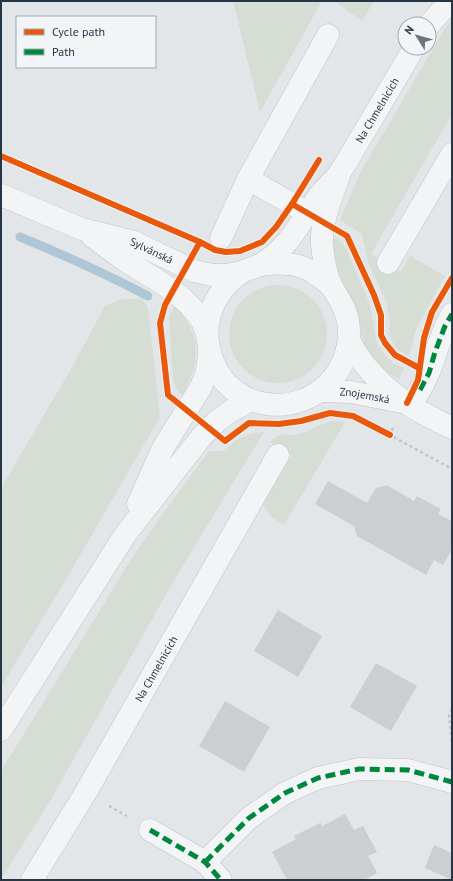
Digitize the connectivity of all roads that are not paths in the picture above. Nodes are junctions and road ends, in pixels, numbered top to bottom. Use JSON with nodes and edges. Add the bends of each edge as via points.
{"nodes":[{"id":1,"x":439,"y":1,"type":"edge"},
{"id":2,"x":450,"y":1,"type":"edge"},
{"id":3,"x":432,"y":16,"type":"edge"},
{"id":4,"x":436,"y":16,"type":"edge"},
{"id":5,"x":328,"y":35,"type":"dead end"},
{"id":6,"x":409,"y":56,"type":"edge"},
{"id":7,"x":452,"y":154,"type":"edge"},
{"id":8,"x":340,"y":173,"type":"junction"},
{"id":9,"x":248,"y":179,"type":"junction"},
{"id":10,"x":1,"y":194,"type":"edge"},
{"id":11,"x":308,"y":213,"type":"junction"},
{"id":12,"x":82,"y":230,"type":"junction"},
{"id":13,"x":221,"y":238,"type":"dead end"},
{"id":14,"x":388,"y":263,"type":"dead end"},
{"id":15,"x":251,"y":268,"type":"junction"},
{"id":16,"x":331,"y":286,"type":"junction"},
{"id":17,"x":452,"y":314,"type":"edge"},
{"id":18,"x":349,"y":340,"type":"junction"},
{"id":19,"x":208,"y":343,"type":"junction"},
{"id":20,"x":321,"y":391,"type":"junction"},
{"id":21,"x":251,"y":400,"type":"junction"},
{"id":22,"x":409,"y":404,"type":"junction"},
{"id":23,"x":452,"y":428,"type":"edge"},
{"id":24,"x":278,"y":455,"type":"dead end"},
{"id":25,"x":125,"y":534,"type":"junction"},
{"id":26,"x":1,"y":730,"type":"edge"},
{"id":27,"x":452,"y":782,"type":"edge"},
{"id":28,"x":150,"y":830,"type":"dead end"},
{"id":29,"x":205,"y":862,"type":"junction"},
{"id":30,"x":32,"y":880,"type":"edge"},
{"id":31,"x":221,"y":880,"type":"edge"}],
"edges":[{"from":1,"to":3,"type":"street"},
{"from":2,"to":4,"type":"street"},
{"from":5,"to":9,"type":"street"},
{"from":6,"to":8,"type":"street","name":"Na Chmelnicích"},
{"from":7,"to":14,"type":"street"},
{"from":8,"to":11,"type":"street","name":"Na Chmelnicích","via":[[319,196]]},
{"from":8,"to":16,"type":"street","name":"Na Chmelnicích","via":[[326,216],[322,242]]},
{"from":9,"to":11,"type":"street"},
{"from":9,"to":13,"type":"street"},
{"from":10,"to":12,"type":"street","name":"Sylvánská"},
{"from":11,"to":15,"type":"street","name":"Na Chmelnicích","via":[[301,225],[273,256]]},
{"from":12,"to":15,"type":"street","name":"Sylvánská","via":[[134,242],[194,271],[225,275]]},
{"from":12,"to":19,"type":"street","name":"Sylvánská","via":[[183,300],[202,321]]},
{"from":15,"to":16,"type":"street","name":"Na Chmelnicích","via":[[280,263],[298,265],[316,273]]},
{"from":15,"to":19,"type":"street","name":"Na Chmelnicích","via":[[227,284],[216,300],[209,316]]},
{"from":16,"to":18,"type":"street","name":"Na Chmelnicích","via":[[342,302],[348,320]]},
{"from":17,"to":22,"type":"street","via":[[428,373]]},
{"from":18,"to":20,"type":"street","name":"Na Chmelnicích","via":[[340,368]]},
{"from":18,"to":22,"type":"street","name":"Znojemská","via":[[370,370]]},
{"from":19,"to":21,"type":"street","name":"Na Chmelnicích","via":[[216,369],[227,384]]},
{"from":19,"to":25,"type":"street","name":"Na Chmelnicích","via":[[207,371],[201,387],[163,448]]},
{"from":20,"to":21,"type":"street","name":"Na Chmelnicích","via":[[295,403],[280,405]]},
{"from":20,"to":22,"type":"street","name":"Znojemská","via":[[351,392]]},
{"from":21,"to":25,"type":"street","name":"Na Chmelnicích","via":[[230,411],[202,436]]},
{"from":22,"to":23,"type":"street","name":"Znojemská"},
{"from":24,"to":30,"type":"street","name":"Na Chmelnicích","via":[[90,785]]},
{"from":25,"to":26,"type":"street","name":"Na Chmelnicích"},
{"from":27,"to":29,"type":"street","via":[[408,770],[359,769],[318,778],[285,793],[249,818]]},
{"from":28,"to":29,"type":"street"},
{"from":29,"to":31,"type":"street"}]}
